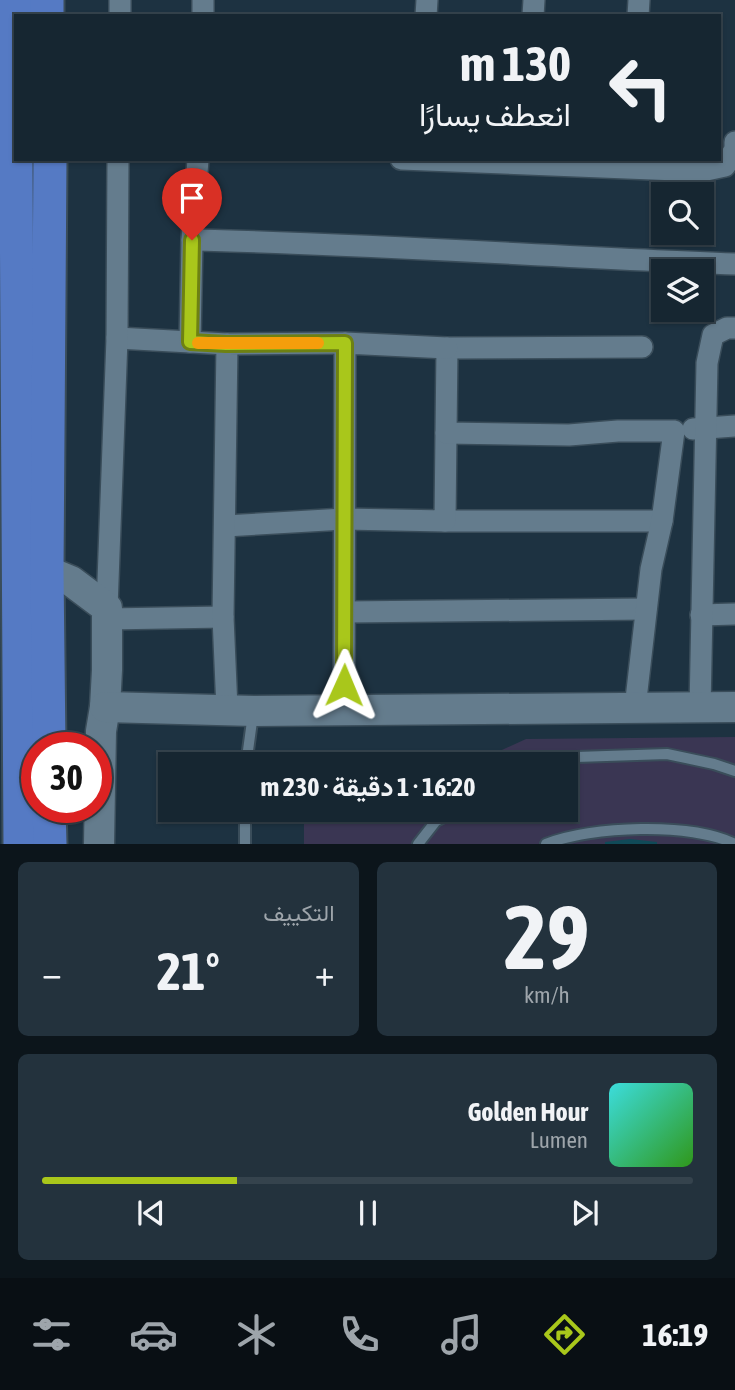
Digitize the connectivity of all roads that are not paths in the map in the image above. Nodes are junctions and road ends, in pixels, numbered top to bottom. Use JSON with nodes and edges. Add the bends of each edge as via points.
{"nodes":[{"id":1,"x":735,"y":142,"type":"edge"},
{"id":2,"x":16,"y":161,"type":"edge"},
{"id":3,"x":50,"y":161,"type":"edge"},
{"id":4,"x":118,"y":161,"type":"edge"},
{"id":5,"x":198,"y":161,"type":"edge"},
{"id":6,"x":470,"y":161,"type":"edge"},
{"id":7,"x":526,"y":162,"type":"edge"},
{"id":8,"x":634,"y":163,"type":"edge"},
{"id":9,"x":192,"y":240,"type":"junction"},
{"id":10,"x":735,"y":264,"type":"edge"},
{"id":11,"x":735,"y":328,"type":"edge"},
{"id":12,"x":117,"y":338,"type":"junction"},
{"id":13,"x":190,"y":342,"type":"junction"},
{"id":14,"x":345,"y":343,"type":"junction"},
{"id":15,"x":226,"y":344,"type":"junction"},
{"id":16,"x":642,"y":347,"type":"dead end"},
{"id":17,"x":447,"y":348,"type":"junction"},
{"id":18,"x":735,"y":426,"type":"edge"},
{"id":19,"x":705,"y":427,"type":"junction"},
{"id":20,"x":674,"y":431,"type":"junction"},
{"id":21,"x":446,"y":433,"type":"junction"},
{"id":22,"x":344,"y":519,"type":"junction"},
{"id":23,"x":445,"y":521,"type":"junction"},
{"id":24,"x":662,"y":522,"type":"junction"},
{"id":25,"x":225,"y":526,"type":"junction"},
{"id":26,"x":47,"y":571,"type":"junction"},
{"id":27,"x":646,"y":609,"type":"junction"},
{"id":28,"x":345,"y":612,"type":"junction"},
{"id":29,"x":107,"y":613,"type":"junction"},
{"id":30,"x":735,"y":614,"type":"edge"},
{"id":31,"x":701,"y":615,"type":"junction"},
{"id":32,"x":223,"y":617,"type":"junction"},
{"id":33,"x":105,"y":707,"type":"junction"},
{"id":34,"x":735,"y":707,"type":"edge"},
{"id":35,"x":635,"y":708,"type":"junction"},
{"id":36,"x":344,"y":709,"type":"junction"},
{"id":37,"x":700,"y":709,"type":"junction"},
{"id":38,"x":241,"y":710,"type":"junction"},
{"id":39,"x":49,"y":732,"type":"edge"},
{"id":40,"x":245,"y":752,"type":"edge"},
{"id":41,"x":578,"y":757,"type":"edge"},
{"id":42,"x":735,"y":771,"type":"edge"},
{"id":43,"x":245,"y":822,"type":"edge"},
{"id":44,"x":435,"y":822,"type":"edge"},
{"id":45,"x":49,"y":823,"type":"edge"},
{"id":46,"x":20,"y":844,"type":"edge"},
{"id":47,"x":50,"y":844,"type":"edge"},
{"id":48,"x":99,"y":844,"type":"edge"},
{"id":49,"x":245,"y":844,"type":"edge"},
{"id":50,"x":418,"y":844,"type":"edge"},
{"id":51,"x":546,"y":844,"type":"edge"},
{"id":52,"x":735,"y":844,"type":"edge"}],
"edges":[{"from":1,"to":8,"type":"street","via":[[731,159],[715,170]]},
{"from":2,"to":46,"type":"main road"},
{"from":3,"to":26,"type":"main road"},
{"from":4,"to":12,"type":"street"},
{"from":5,"to":9,"type":"street"},
{"from":6,"to":7,"type":"street"},
{"from":7,"to":8,"type":"street"},
{"from":9,"to":10,"type":"street"},
{"from":9,"to":13,"type":"street"},
{"from":11,"to":19,"type":"street","via":[[719,332],[711,340]]},
{"from":12,"to":13,"type":"street"},
{"from":12,"to":29,"type":"street"},
{"from":13,"to":15,"type":"street"},
{"from":14,"to":15,"type":"street"},
{"from":14,"to":17,"type":"street"},
{"from":14,"to":22,"type":"street"},
{"from":15,"to":25,"type":"street"},
{"from":16,"to":17,"type":"street"},
{"from":17,"to":21,"type":"street"},
{"from":18,"to":19,"type":"street"},
{"from":19,"to":20,"type":"street"},
{"from":19,"to":31,"type":"street"},
{"from":20,"to":21,"type":"street"},
{"from":20,"to":24,"type":"street"},
{"from":21,"to":23,"type":"street"},
{"from":22,"to":23,"type":"street"},
{"from":22,"to":25,"type":"street"},
{"from":22,"to":28,"type":"street"},
{"from":23,"to":24,"type":"street"},
{"from":24,"to":27,"type":"street"},
{"from":25,"to":32,"type":"street"},
{"from":26,"to":29,"type":"street","via":[[71,581]]},
{"from":26,"to":39,"type":"main road"},
{"from":27,"to":28,"type":"street"},
{"from":27,"to":35,"type":"street"},
{"from":28,"to":36,"type":"street"},
{"from":29,"to":32,"type":"street"},
{"from":29,"to":33,"type":"street"},
{"from":30,"to":31,"type":"street"},
{"from":31,"to":37,"type":"street"},
{"from":32,"to":38,"type":"street"},
{"from":33,"to":38,"type":"street"},
{"from":33,"to":48,"type":"street","via":[[100,731]]},
{"from":34,"to":37,"type":"street"},
{"from":35,"to":36,"type":"street"},
{"from":35,"to":37,"type":"street"},
{"from":36,"to":38,"type":"street"},
{"from":38,"to":40,"type":"lane"},
{"from":41,"to":42,"type":"lane","via":[[667,754]]},
{"from":43,"to":49,"type":"lane"},
{"from":44,"to":50,"type":"lane"},
{"from":45,"to":47,"type":"main road"},
{"from":51,"to":52,"type":"lane","via":[[601,831],[661,829],[719,836]]}]}
